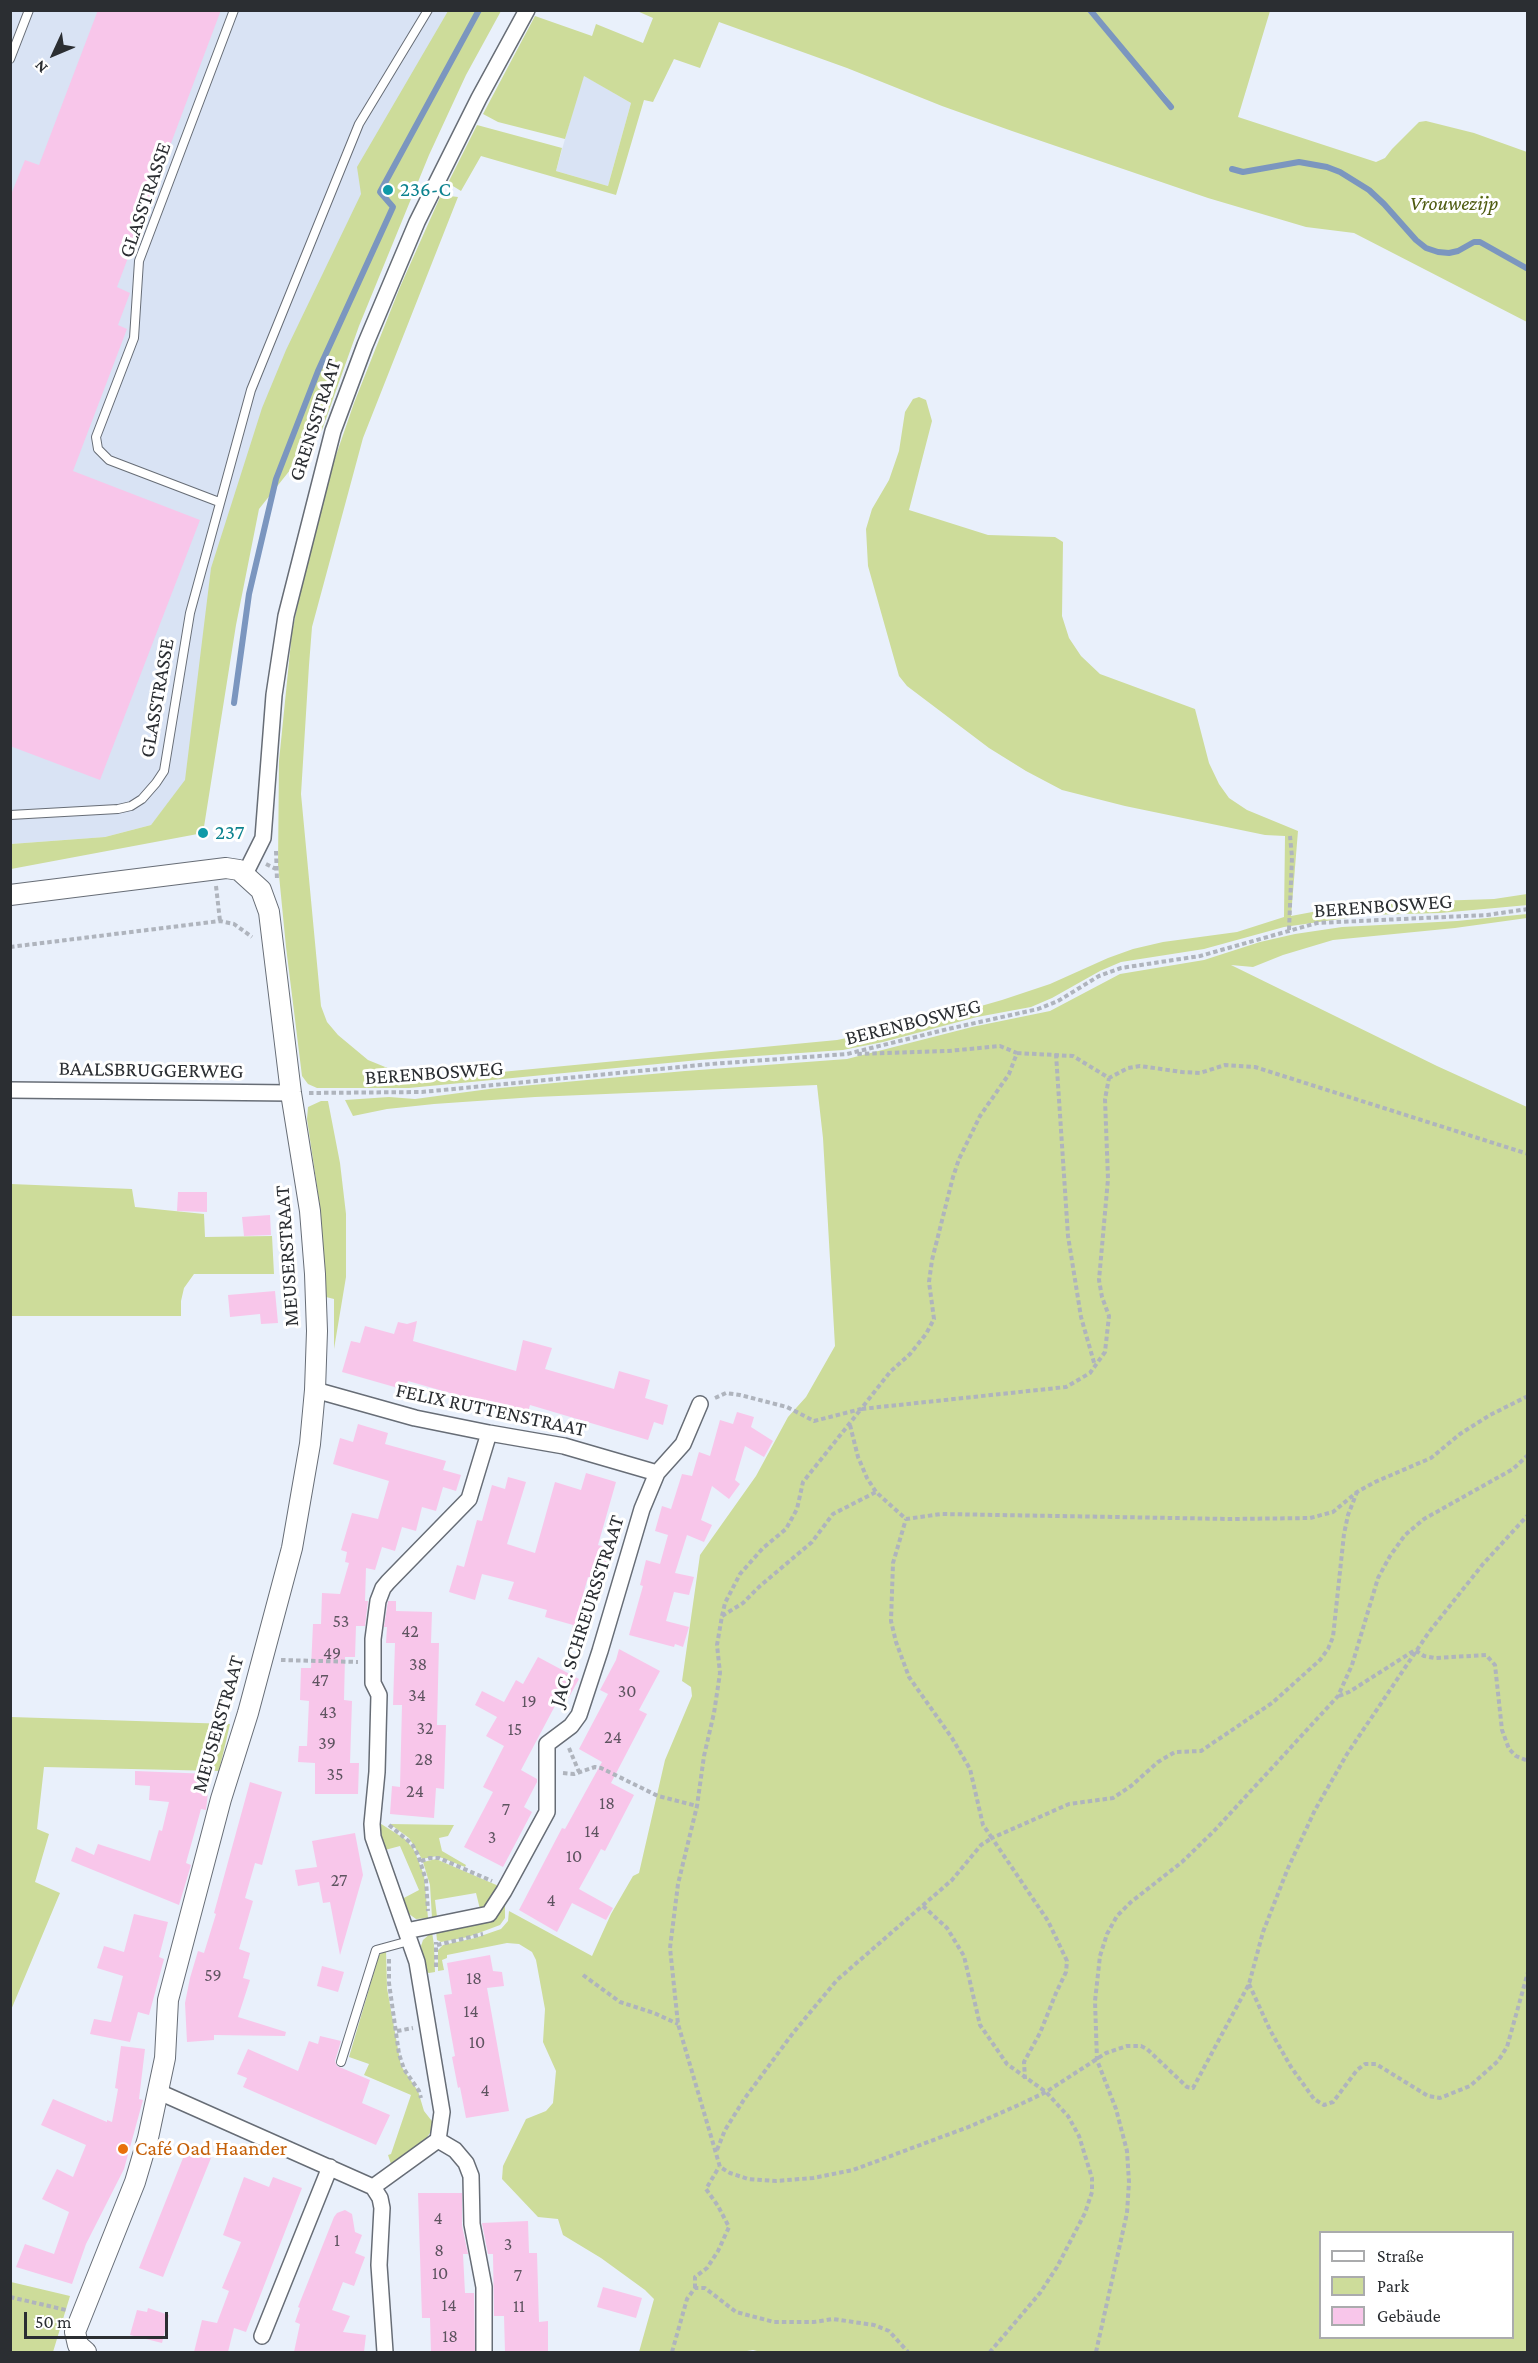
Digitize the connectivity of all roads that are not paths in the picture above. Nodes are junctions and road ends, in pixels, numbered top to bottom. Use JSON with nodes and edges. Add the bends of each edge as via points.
{"nodes":[{"id":1,"x":28,"y":10,"type":"edge"},
{"id":2,"x":234,"y":10,"type":"edge"},
{"id":3,"x":428,"y":10,"type":"edge"},
{"id":4,"x":527,"y":10,"type":"edge"},
{"id":5,"x":10,"y":58,"type":"edge"},
{"id":6,"x":219,"y":502,"type":"junction"},
{"id":7,"x":10,"y":815,"type":"edge"},
{"id":8,"x":245,"y":874,"type":"junction"},
{"id":9,"x":10,"y":895,"type":"edge"},
{"id":10,"x":10,"y":1089,"type":"edge"},
{"id":11,"x":291,"y":1093,"type":"junction"},
{"id":12,"x":315,"y":1390,"type":"junction"},
{"id":13,"x":700,"y":1404,"type":"road end"},
{"id":14,"x":489,"y":1433,"type":"junction"},
{"id":15,"x":657,"y":1473,"type":"junction"},
{"id":16,"x":407,"y":1936,"type":"junction"},
{"id":17,"x":341,"y":2062,"type":"dead end"},
{"id":18,"x":159,"y":2092,"type":"junction"},
{"id":19,"x":438,"y":2140,"type":"junction"},
{"id":20,"x":330,"y":2167,"type":"junction"},
{"id":21,"x":373,"y":2187,"type":"junction"},
{"id":22,"x":262,"y":2336,"type":"dead end"},
{"id":23,"x":79,"y":2350,"type":"edge"},
{"id":24,"x":484,"y":2351,"type":"dead end"},
{"id":25,"x":385,"y":2352,"type":"edge"}],
"edges":[{"from":1,"to":5,"type":"lane"},
{"from":2,"to":6,"type":"lane","name":"GLASSTRASSE","via":[[139,261],[134,338],[96,437],[98,449],[109,460]]},
{"from":3,"to":6,"type":"lane","name":"GLASSTRASSE","via":[[358,124],[250,390]]},
{"from":4,"to":8,"type":"street","name":"GRENSSTRAAT","via":[[417,222],[364,345],[333,431],[286,615],[274,695],[263,837]]},
{"from":6,"to":7,"type":"lane","name":"GLASSTRASSE","via":[[190,613],[164,771],[156,783],[142,799],[118,809]]},
{"from":8,"to":9,"type":"street","via":[[214,868]]},
{"from":8,"to":11,"type":"street","via":[[261,890],[267,904]]},
{"from":10,"to":11,"type":"street","name":"BAALSBRUGGERWEG"},
{"from":11,"to":12,"type":"street","name":"MEUSERSTRAAT","via":[[310,1210],[317,1331]]},
{"from":12,"to":14,"type":"street","name":"FELIX RUTTENSTRAAT","via":[[415,1418]]},
{"from":12,"to":18,"type":"street","name":"MEUSERSTRAAT","via":[[294,1538],[168,2001],[168,2038]]},
{"from":13,"to":15,"type":"street","name":"JAC. SCHREURSSTRAAT","via":[[683,1444]]},
{"from":14,"to":15,"type":"street","name":"FELIX RUTTENSTRAAT","via":[[564,1446]]},
{"from":14,"to":16,"type":"street","via":[[469,1499],[382,1588],[378,1601],[373,1639],[373,1683],[378,1695],[372,1818],[374,1838]]},
{"from":15,"to":16,"type":"street","name":"JAC. SCHREURSSTRAAT","via":[[642,1509],[579,1715],[548,1744],[547,1812],[489,1914]]},
{"from":16,"to":17,"type":"lane","via":[[376,1950]]},
{"from":16,"to":19,"type":"street","via":[[417,1962],[442,2112]]},
{"from":18,"to":20,"type":"street"},
{"from":18,"to":23,"type":"street","name":"MEUSERSTRAAT","via":[[135,2182],[75,2332]]},
{"from":19,"to":21,"type":"street"},
{"from":19,"to":24,"type":"street","via":[[455,2150],[471,2176],[472,2224],[484,2287]]},
{"from":20,"to":21,"type":"street"},
{"from":20,"to":22,"type":"street"},
{"from":21,"to":25,"type":"street","via":[[382,2208],[379,2265]]}]}
